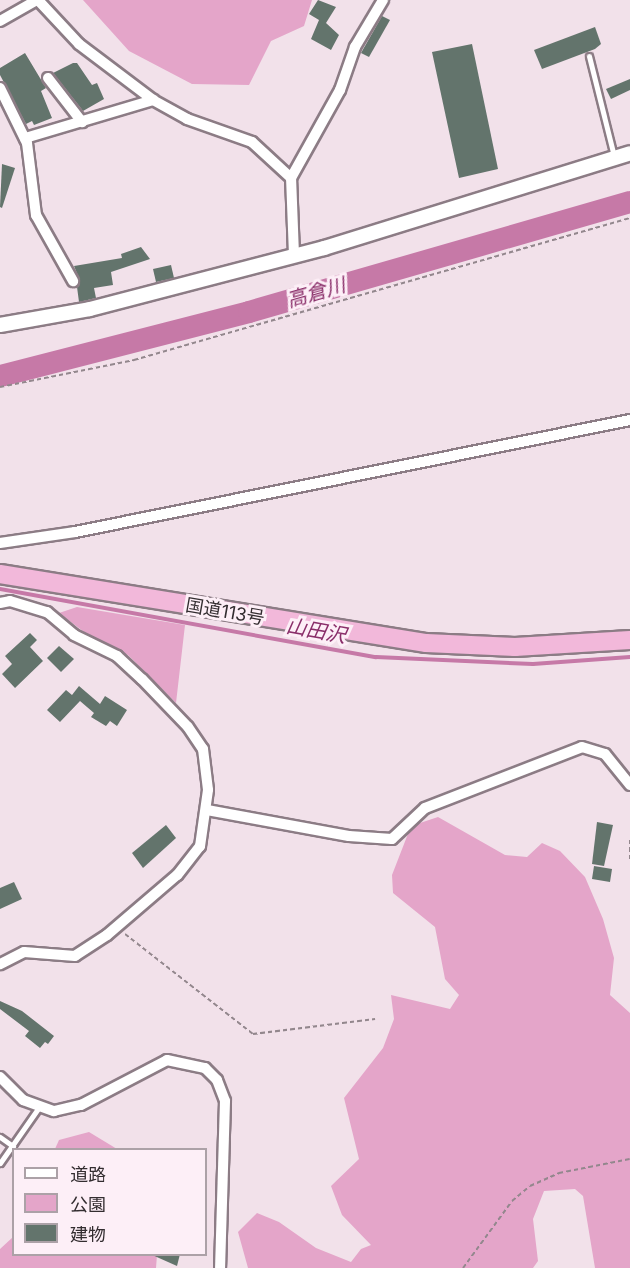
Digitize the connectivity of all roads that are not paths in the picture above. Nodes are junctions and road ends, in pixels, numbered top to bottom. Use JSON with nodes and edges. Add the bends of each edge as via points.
{"nodes":[{"id":1,"x":37,"y":0,"type":"edge"},
{"id":2,"x":383,"y":0,"type":"edge"},
{"id":3,"x":0,"y":21,"type":"edge"},
{"id":4,"x":589,"y":56,"type":"dead end"},
{"id":5,"x":48,"y":78,"type":"dead end"},
{"id":6,"x":0,"y":88,"type":"edge"},
{"id":7,"x":153,"y":100,"type":"junction"},
{"id":8,"x":82,"y":122,"type":"junction"},
{"id":9,"x":25,"y":138,"type":"junction"},
{"id":10,"x":630,"y":153,"type":"edge"},
{"id":11,"x":614,"y":158,"type":"junction"},
{"id":12,"x":291,"y":178,"type":"junction"},
{"id":13,"x":294,"y":255,"type":"junction"},
{"id":14,"x":73,"y":281,"type":"dead end"},
{"id":15,"x":0,"y":325,"type":"edge"},
{"id":16,"x":630,"y":420,"type":"edge"},
{"id":17,"x":0,"y":543,"type":"edge"},
{"id":18,"x":0,"y":574,"type":"edge"},
{"id":19,"x":0,"y":603,"type":"edge"},
{"id":20,"x":630,"y":640,"type":"edge"},
{"id":21,"x":630,"y":785,"type":"edge"},
{"id":22,"x":207,"y":810,"type":"junction"},
{"id":23,"x":0,"y":964,"type":"edge"},
{"id":24,"x":0,"y":1077,"type":"edge"},
{"id":25,"x":39,"y":1107,"type":"junction"},
{"id":26,"x":0,"y":1137,"type":"edge"},
{"id":27,"x":13,"y":1146,"type":"junction"},
{"id":28,"x":0,"y":1163,"type":"edge"},
{"id":29,"x":220,"y":1268,"type":"edge"}],
"edges":[{"from":1,"to":3,"type":"street"},
{"from":1,"to":7,"type":"street","via":[[79,44]]},
{"from":2,"to":12,"type":"street","via":[[354,48],[340,90]]},
{"from":4,"to":11,"type":"lane"},
{"from":5,"to":8,"type":"street"},
{"from":6,"to":9,"type":"street"},
{"from":7,"to":8,"type":"street"},
{"from":7,"to":12,"type":"street","via":[[187,119],[252,142]]},
{"from":8,"to":9,"type":"street"},
{"from":9,"to":14,"type":"street","via":[[36,215]]},
{"from":10,"to":11,"type":"street"},
{"from":11,"to":13,"type":"street"},
{"from":12,"to":13,"type":"street"},
{"from":13,"to":15,"type":"street","via":[[90,309]]},
{"from":16,"to":17,"type":"street","via":[[87,530]]},
{"from":18,"to":20,"type":"highway","name":"国道113号","via":[[426,643],[514,647]]},
{"from":19,"to":22,"type":"street","via":[[10,601],[47,612],[74,636],[117,656],[142,679],[188,727],[203,749],[208,777]]},
{"from":21,"to":22,"type":"street","via":[[605,754],[582,747],[432,805],[392,839],[349,836]]},
{"from":22,"to":23,"type":"street","via":[[200,846],[177,875],[116,927],[75,956],[24,952]]},
{"from":24,"to":25,"type":"street","via":[[9,1089]]},
{"from":25,"to":27,"type":"lane"},
{"from":25,"to":29,"type":"street","via":[[54,1111],[81,1105],[167,1060],[205,1068],[221,1088],[225,1101]]},
{"from":26,"to":27,"type":"lane"},
{"from":27,"to":28,"type":"lane"}]}
